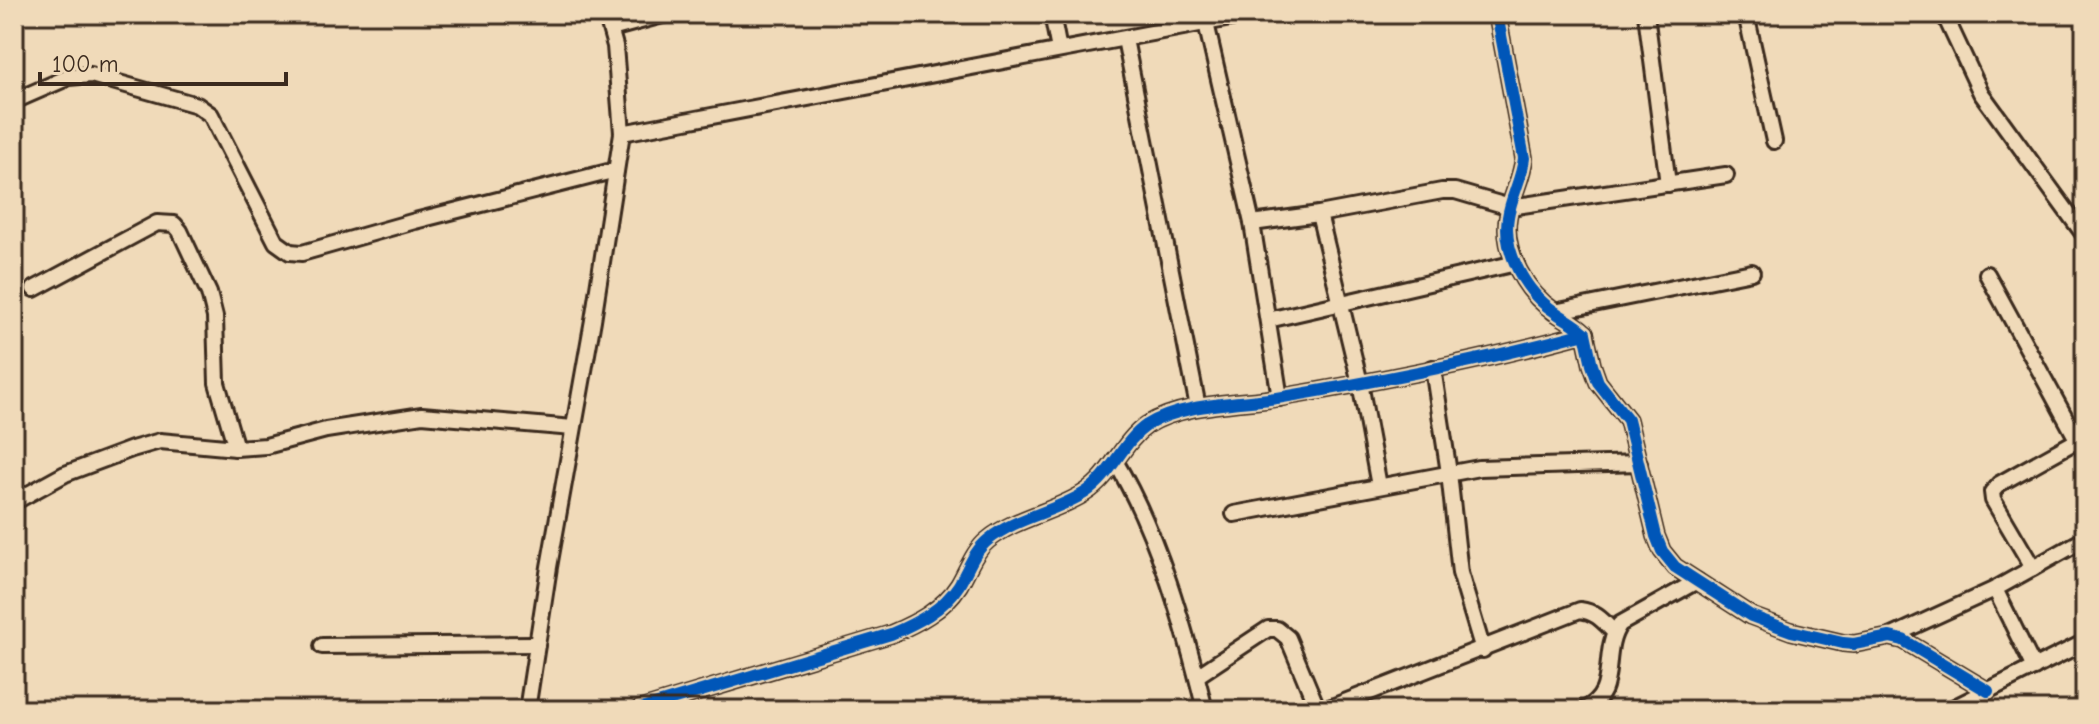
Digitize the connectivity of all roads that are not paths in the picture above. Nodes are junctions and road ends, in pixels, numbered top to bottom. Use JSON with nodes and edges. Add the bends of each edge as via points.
{"nodes":[{"id":1,"x":606,"y":14,"type":"edge"},
{"id":2,"x":666,"y":14,"type":"edge"},
{"id":3,"x":1052,"y":14,"type":"edge"},
{"id":4,"x":1252,"y":14,"type":"edge"},
{"id":5,"x":1497,"y":14,"type":"edge"},
{"id":6,"x":1646,"y":14,"type":"edge"},
{"id":7,"x":1746,"y":14,"type":"edge"},
{"id":8,"x":1944,"y":14,"type":"edge"},
{"id":9,"x":1206,"y":23,"type":"junction"},
{"id":10,"x":611,"y":29,"type":"junction"},
{"id":11,"x":1125,"y":39,"type":"junction"},
{"id":12,"x":1059,"y":50,"type":"junction"},
{"id":13,"x":15,"y":98,"type":"edge"},
{"id":14,"x":622,"y":133,"type":"junction"},
{"id":15,"x":1774,"y":141,"type":"dead end"},
{"id":16,"x":616,"y":170,"type":"junction"},
{"id":17,"x":1726,"y":175,"type":"dead end"},
{"id":18,"x":1668,"y":184,"type":"junction"},
{"id":19,"x":1510,"y":207,"type":"junction"},
{"id":20,"x":1319,"y":214,"type":"junction"},
{"id":21,"x":1252,"y":223,"type":"junction"},
{"id":22,"x":2085,"y":236,"type":"edge"},
{"id":23,"x":1516,"y":263,"type":"junction"},
{"id":24,"x":1752,"y":272,"type":"dead end"},
{"id":25,"x":1987,"y":274,"type":"dead end"},
{"id":26,"x":34,"y":289,"type":"dead end"},
{"id":27,"x":1341,"y":302,"type":"junction"},
{"id":28,"x":1554,"y":312,"type":"junction"},
{"id":29,"x":1268,"y":320,"type":"junction"},
{"id":30,"x":1585,"y":333,"type":"junction"},
{"id":31,"x":1433,"y":368,"type":"junction"},
{"id":32,"x":1360,"y":383,"type":"junction"},
{"id":33,"x":1280,"y":398,"type":"junction"},
{"id":34,"x":1198,"y":407,"type":"junction"},
{"id":35,"x":573,"y":428,"type":"junction"},
{"id":36,"x":2081,"y":447,"type":"edge"},
{"id":37,"x":236,"y":448,"type":"junction"},
{"id":38,"x":1115,"y":461,"type":"junction"},
{"id":39,"x":1639,"y":463,"type":"junction"},
{"id":40,"x":1449,"y":473,"type":"junction"},
{"id":41,"x":1379,"y":486,"type":"junction"},
{"id":42,"x":14,"y":502,"type":"edge"},
{"id":43,"x":1234,"y":514,"type":"dead end"},
{"id":44,"x":2085,"y":539,"type":"edge"},
{"id":45,"x":2033,"y":568,"type":"junction"},
{"id":46,"x":1697,"y":581,"type":"junction"},
{"id":47,"x":1995,"y":589,"type":"junction"},
{"id":48,"x":1614,"y":632,"type":"junction"},
{"id":49,"x":1890,"y":637,"type":"junction"},
{"id":50,"x":2085,"y":642,"type":"edge"},
{"id":51,"x":537,"y":644,"type":"junction"},
{"id":52,"x":322,"y":646,"type":"dead end"},
{"id":53,"x":1483,"y":650,"type":"junction"},
{"id":54,"x":2034,"y":668,"type":"junction"},
{"id":55,"x":1197,"y":676,"type":"junction"},
{"id":56,"x":1988,"y":691,"type":"junction"},
{"id":57,"x":1356,"y":705,"type":"edge"},
{"id":58,"x":527,"y":710,"type":"edge"},
{"id":59,"x":638,"y":710,"type":"edge"},
{"id":60,"x":1205,"y":710,"type":"edge"},
{"id":61,"x":1321,"y":710,"type":"edge"},
{"id":62,"x":1583,"y":710,"type":"edge"},
{"id":63,"x":1949,"y":710,"type":"edge"}],
"edges":[{"from":1,"to":10,"type":"street"},
{"from":2,"to":10,"type":"street"},
{"from":3,"to":12,"type":"street"},
{"from":4,"to":9,"type":"street"},
{"from":5,"to":19,"type":"street","via":[[1524,158]]},
{"from":6,"to":18,"type":"street"},
{"from":7,"to":15,"type":"street"},
{"from":8,"to":22,"type":"street","via":[[1981,93]]},
{"from":9,"to":11,"type":"street"},
{"from":9,"to":21,"type":"street"},
{"from":10,"to":14,"type":"street"},
{"from":11,"to":12,"type":"street"},
{"from":11,"to":34,"type":"street"},
{"from":12,"to":14,"type":"street"},
{"from":13,"to":16,"type":"street","via":[[69,77],[91,75],[197,105],[211,115],[276,242],[290,252]]},
{"from":14,"to":16,"type":"street"},
{"from":16,"to":35,"type":"street"},
{"from":17,"to":18,"type":"street"},
{"from":18,"to":19,"type":"street"},
{"from":19,"to":20,"type":"street","via":[[1455,191]]},
{"from":19,"to":23,"type":"street","via":[[1509,243]]},
{"from":20,"to":21,"type":"street"},
{"from":20,"to":27,"type":"street"},
{"from":21,"to":29,"type":"street"},
{"from":23,"to":27,"type":"street"},
{"from":23,"to":28,"type":"street","via":[[1534,295]]},
{"from":24,"to":28,"type":"street"},
{"from":25,"to":36,"type":"street"},
{"from":26,"to":37,"type":"street","via":[[157,223],[174,224],[209,293],[217,383]]},
{"from":27,"to":29,"type":"street"},
{"from":27,"to":32,"type":"street"},
{"from":28,"to":30,"type":"street"},
{"from":29,"to":33,"type":"street"},
{"from":30,"to":31,"type":"street"},
{"from":30,"to":39,"type":"street","via":[[1598,382],[1628,420]]},
{"from":31,"to":32,"type":"street"},
{"from":31,"to":40,"type":"street"},
{"from":32,"to":33,"type":"street"},
{"from":32,"to":41,"type":"street"},
{"from":33,"to":34,"type":"street"},
{"from":34,"to":38,"type":"street","via":[[1147,426]]},
{"from":35,"to":37,"type":"street","via":[[422,415]]},
{"from":35,"to":51,"type":"street"},
{"from":36,"to":45,"type":"street","via":[[1992,492]]},
{"from":37,"to":42,"type":"street","via":[[160,441],[65,474]]},
{"from":38,"to":55,"type":"street","via":[[1149,526]]},
{"from":38,"to":59,"type":"street","via":[[1087,492],[986,541],[958,587],[920,621]]},
{"from":39,"to":40,"type":"street"},
{"from":39,"to":46,"type":"street","via":[[1662,551]]},
{"from":40,"to":41,"type":"street"},
{"from":40,"to":53,"type":"street","via":[[1460,573]]},
{"from":41,"to":43,"type":"street"},
{"from":44,"to":45,"type":"street"},
{"from":45,"to":47,"type":"street"},
{"from":46,"to":48,"type":"street","via":[[1628,618]]},
{"from":46,"to":49,"type":"street","via":[[1751,616],[1791,631],[1854,644]]},
{"from":47,"to":49,"type":"street"},
{"from":47,"to":54,"type":"street"},
{"from":48,"to":53,"type":"street","via":[[1599,616],[1580,610]]},
{"from":48,"to":62,"type":"street","via":[[1603,695]]},
{"from":49,"to":56,"type":"street","via":[[1920,648]]},
{"from":50,"to":54,"type":"street"},
{"from":51,"to":52,"type":"street"},
{"from":51,"to":58,"type":"street"},
{"from":53,"to":57,"type":"street"},
{"from":54,"to":56,"type":"street"},
{"from":55,"to":60,"type":"street"},
{"from":55,"to":61,"type":"street","via":[[1268,629],[1277,629],[1288,638]]},
{"from":56,"to":63,"type":"street"},
{"from":57,"to":61,"type":"street"}]}
